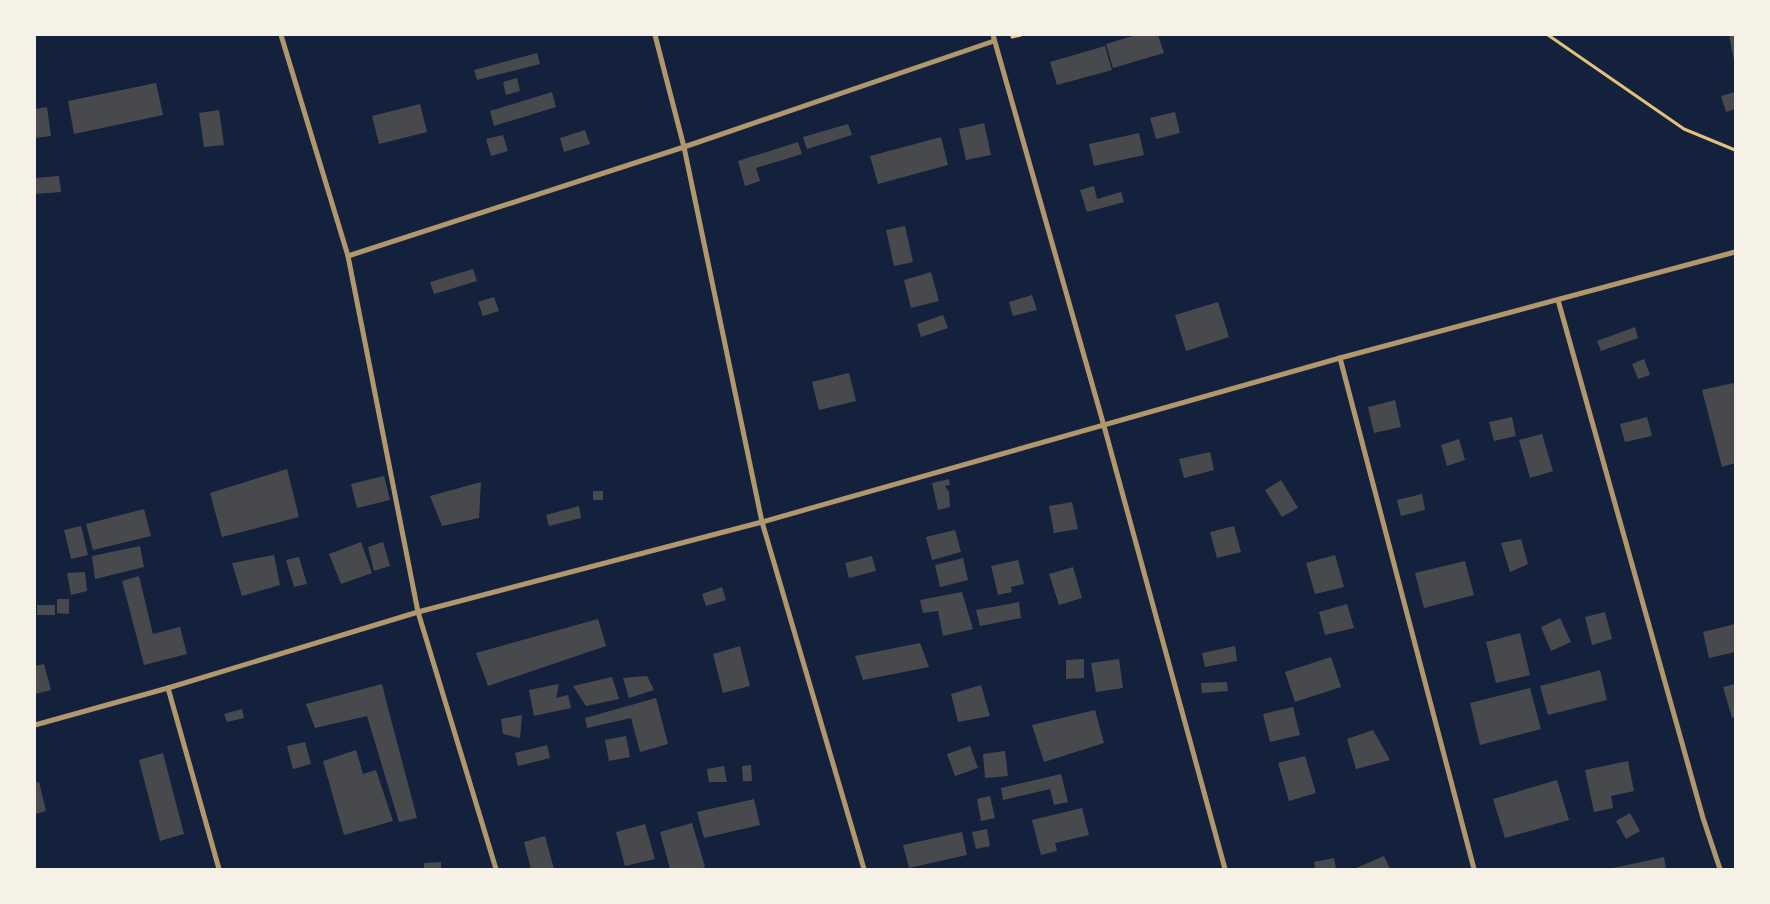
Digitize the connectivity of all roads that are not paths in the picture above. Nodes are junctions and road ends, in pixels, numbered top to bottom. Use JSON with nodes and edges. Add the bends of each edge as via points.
{"nodes":[{"id":1,"x":281,"y":35,"type":"edge"},
{"id":2,"x":655,"y":35,"type":"edge"},
{"id":3,"x":993,"y":38,"type":"edge"},
{"id":4,"x":684,"y":148,"type":"junction"},
{"id":5,"x":1735,"y":252,"type":"edge"},
{"id":6,"x":348,"y":256,"type":"junction"},
{"id":7,"x":1558,"y":300,"type":"junction"},
{"id":8,"x":1340,"y":358,"type":"junction"},
{"id":9,"x":1104,"y":426,"type":"junction"},
{"id":10,"x":762,"y":522,"type":"junction"},
{"id":11,"x":418,"y":612,"type":"junction"},
{"id":12,"x":168,"y":688,"type":"junction"},
{"id":13,"x":35,"y":725,"type":"edge"},
{"id":14,"x":219,"y":869,"type":"edge"},
{"id":15,"x":496,"y":869,"type":"edge"},
{"id":16,"x":864,"y":869,"type":"edge"},
{"id":17,"x":1225,"y":869,"type":"edge"},
{"id":18,"x":1474,"y":869,"type":"edge"},
{"id":19,"x":1720,"y":869,"type":"edge"}],
"edges":[{"from":1,"to":6,"type":"street"},
{"from":2,"to":4,"type":"street"},
{"from":3,"to":4,"type":"street"},
{"from":3,"to":9,"type":"street"},
{"from":4,"to":6,"type":"street"},
{"from":4,"to":10,"type":"street"},
{"from":5,"to":7,"type":"street"},
{"from":6,"to":11,"type":"street"},
{"from":7,"to":8,"type":"street"},
{"from":7,"to":19,"type":"street"},
{"from":8,"to":9,"type":"street"},
{"from":8,"to":18,"type":"street"},
{"from":9,"to":10,"type":"street"},
{"from":9,"to":17,"type":"street"},
{"from":10,"to":11,"type":"street"},
{"from":10,"to":16,"type":"street"},
{"from":11,"to":12,"type":"street"},
{"from":11,"to":15,"type":"street"},
{"from":12,"to":13,"type":"street"},
{"from":12,"to":14,"type":"street"}]}
